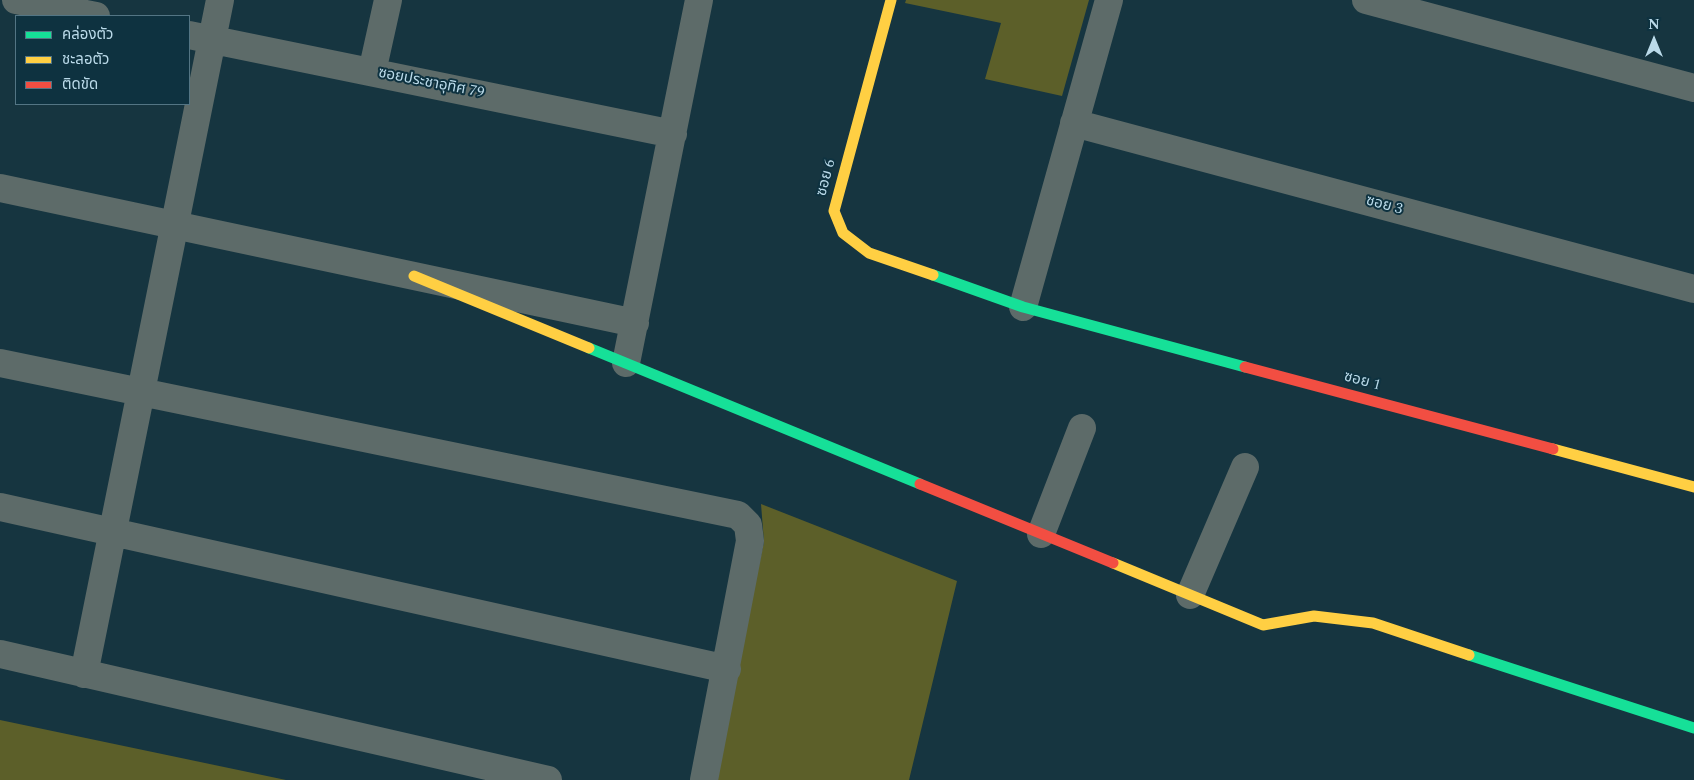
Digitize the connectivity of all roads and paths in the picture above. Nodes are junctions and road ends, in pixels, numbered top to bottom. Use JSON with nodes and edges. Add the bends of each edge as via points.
{"nodes":[{"id":1,"x":16,"y":0,"type":"edge"},
{"id":2,"x":220,"y":0,"type":"edge"},
{"id":3,"x":388,"y":0,"type":"edge"},
{"id":4,"x":699,"y":0,"type":"edge"},
{"id":5,"x":891,"y":0,"type":"edge"},
{"id":6,"x":1109,"y":0,"type":"edge"},
{"id":7,"x":1366,"y":0,"type":"edge"},
{"id":8,"x":44,"y":3,"type":"edge"},
{"id":9,"x":92,"y":15,"type":"edge"},
{"id":10,"x":201,"y":38,"type":"edge"},
{"id":11,"x":372,"y":72,"type":"junction"},
{"id":12,"x":1694,"y":88,"type":"edge"},
{"id":13,"x":1074,"y":123,"type":"junction"},
{"id":14,"x":672,"y":134,"type":"junction"},
{"id":15,"x":0,"y":188,"type":"edge"},
{"id":16,"x":176,"y":225,"type":"junction"},
{"id":17,"x":414,"y":276,"type":"junction"},
{"id":18,"x":1694,"y":289,"type":"edge"},
{"id":19,"x":1023,"y":307,"type":"junction"},
{"id":20,"x":635,"y":323,"type":"junction"},
{"id":21,"x":0,"y":363,"type":"edge"},
{"id":22,"x":626,"y":363,"type":"junction"},
{"id":23,"x":142,"y":392,"type":"junction"},
{"id":24,"x":1082,"y":428,"type":"dead end"},
{"id":25,"x":1245,"y":467,"type":"dead end"},
{"id":26,"x":1694,"y":487,"type":"edge"},
{"id":27,"x":0,"y":508,"type":"edge"},
{"id":28,"x":113,"y":533,"type":"junction"},
{"id":29,"x":1041,"y":534,"type":"junction"},
{"id":30,"x":1190,"y":595,"type":"junction"},
{"id":31,"x":0,"y":654,"type":"edge"},
{"id":32,"x":727,"y":669,"type":"junction"},
{"id":33,"x":84,"y":674,"type":"junction"},
{"id":34,"x":1694,"y":728,"type":"edge"},
{"id":35,"x":548,"y":780,"type":"edge"},
{"id":36,"x":704,"y":780,"type":"edge"}],
"edges":[{"from":1,"to":8,"type":"street"},
{"from":2,"to":10,"type":"street"},
{"from":3,"to":11,"type":"street"},
{"from":4,"to":14,"type":"street"},
{"from":5,"to":19,"type":"street","name":"ซอย 6","via":[[834,211],[840,226],[869,253]]},
{"from":6,"to":13,"type":"street"},
{"from":7,"to":12,"type":"street"},
{"from":8,"to":9,"type":"street"},
{"from":10,"to":11,"type":"street","name":"ซอยประชาอุทิศ 79"},
{"from":10,"to":16,"type":"street"},
{"from":11,"to":14,"type":"street","name":"ซอยประชาอุทิศ 79"},
{"from":13,"to":18,"type":"street","name":"ซอย 3"},
{"from":13,"to":19,"type":"street"},
{"from":14,"to":20,"type":"street"},
{"from":15,"to":16,"type":"street"},
{"from":16,"to":17,"type":"street"},
{"from":16,"to":23,"type":"street"},
{"from":17,"to":20,"type":"street"},
{"from":17,"to":22,"type":"street"},
{"from":19,"to":26,"type":"street","name":"ซอย 1"},
{"from":20,"to":22,"type":"street"},
{"from":21,"to":23,"type":"street"},
{"from":22,"to":29,"type":"street"},
{"from":23,"to":28,"type":"street"},
{"from":23,"to":32,"type":"street","via":[[738,515],[748,525],[750,541]]},
{"from":24,"to":29,"type":"street"},
{"from":25,"to":30,"type":"street"},
{"from":27,"to":28,"type":"street"},
{"from":28,"to":32,"type":"street"},
{"from":28,"to":33,"type":"street"},
{"from":29,"to":30,"type":"street"},
{"from":30,"to":34,"type":"street","via":[[1263,625],[1314,616],[1374,623]]},
{"from":31,"to":33,"type":"street"},
{"from":32,"to":36,"type":"street"},
{"from":33,"to":35,"type":"street"}]}
